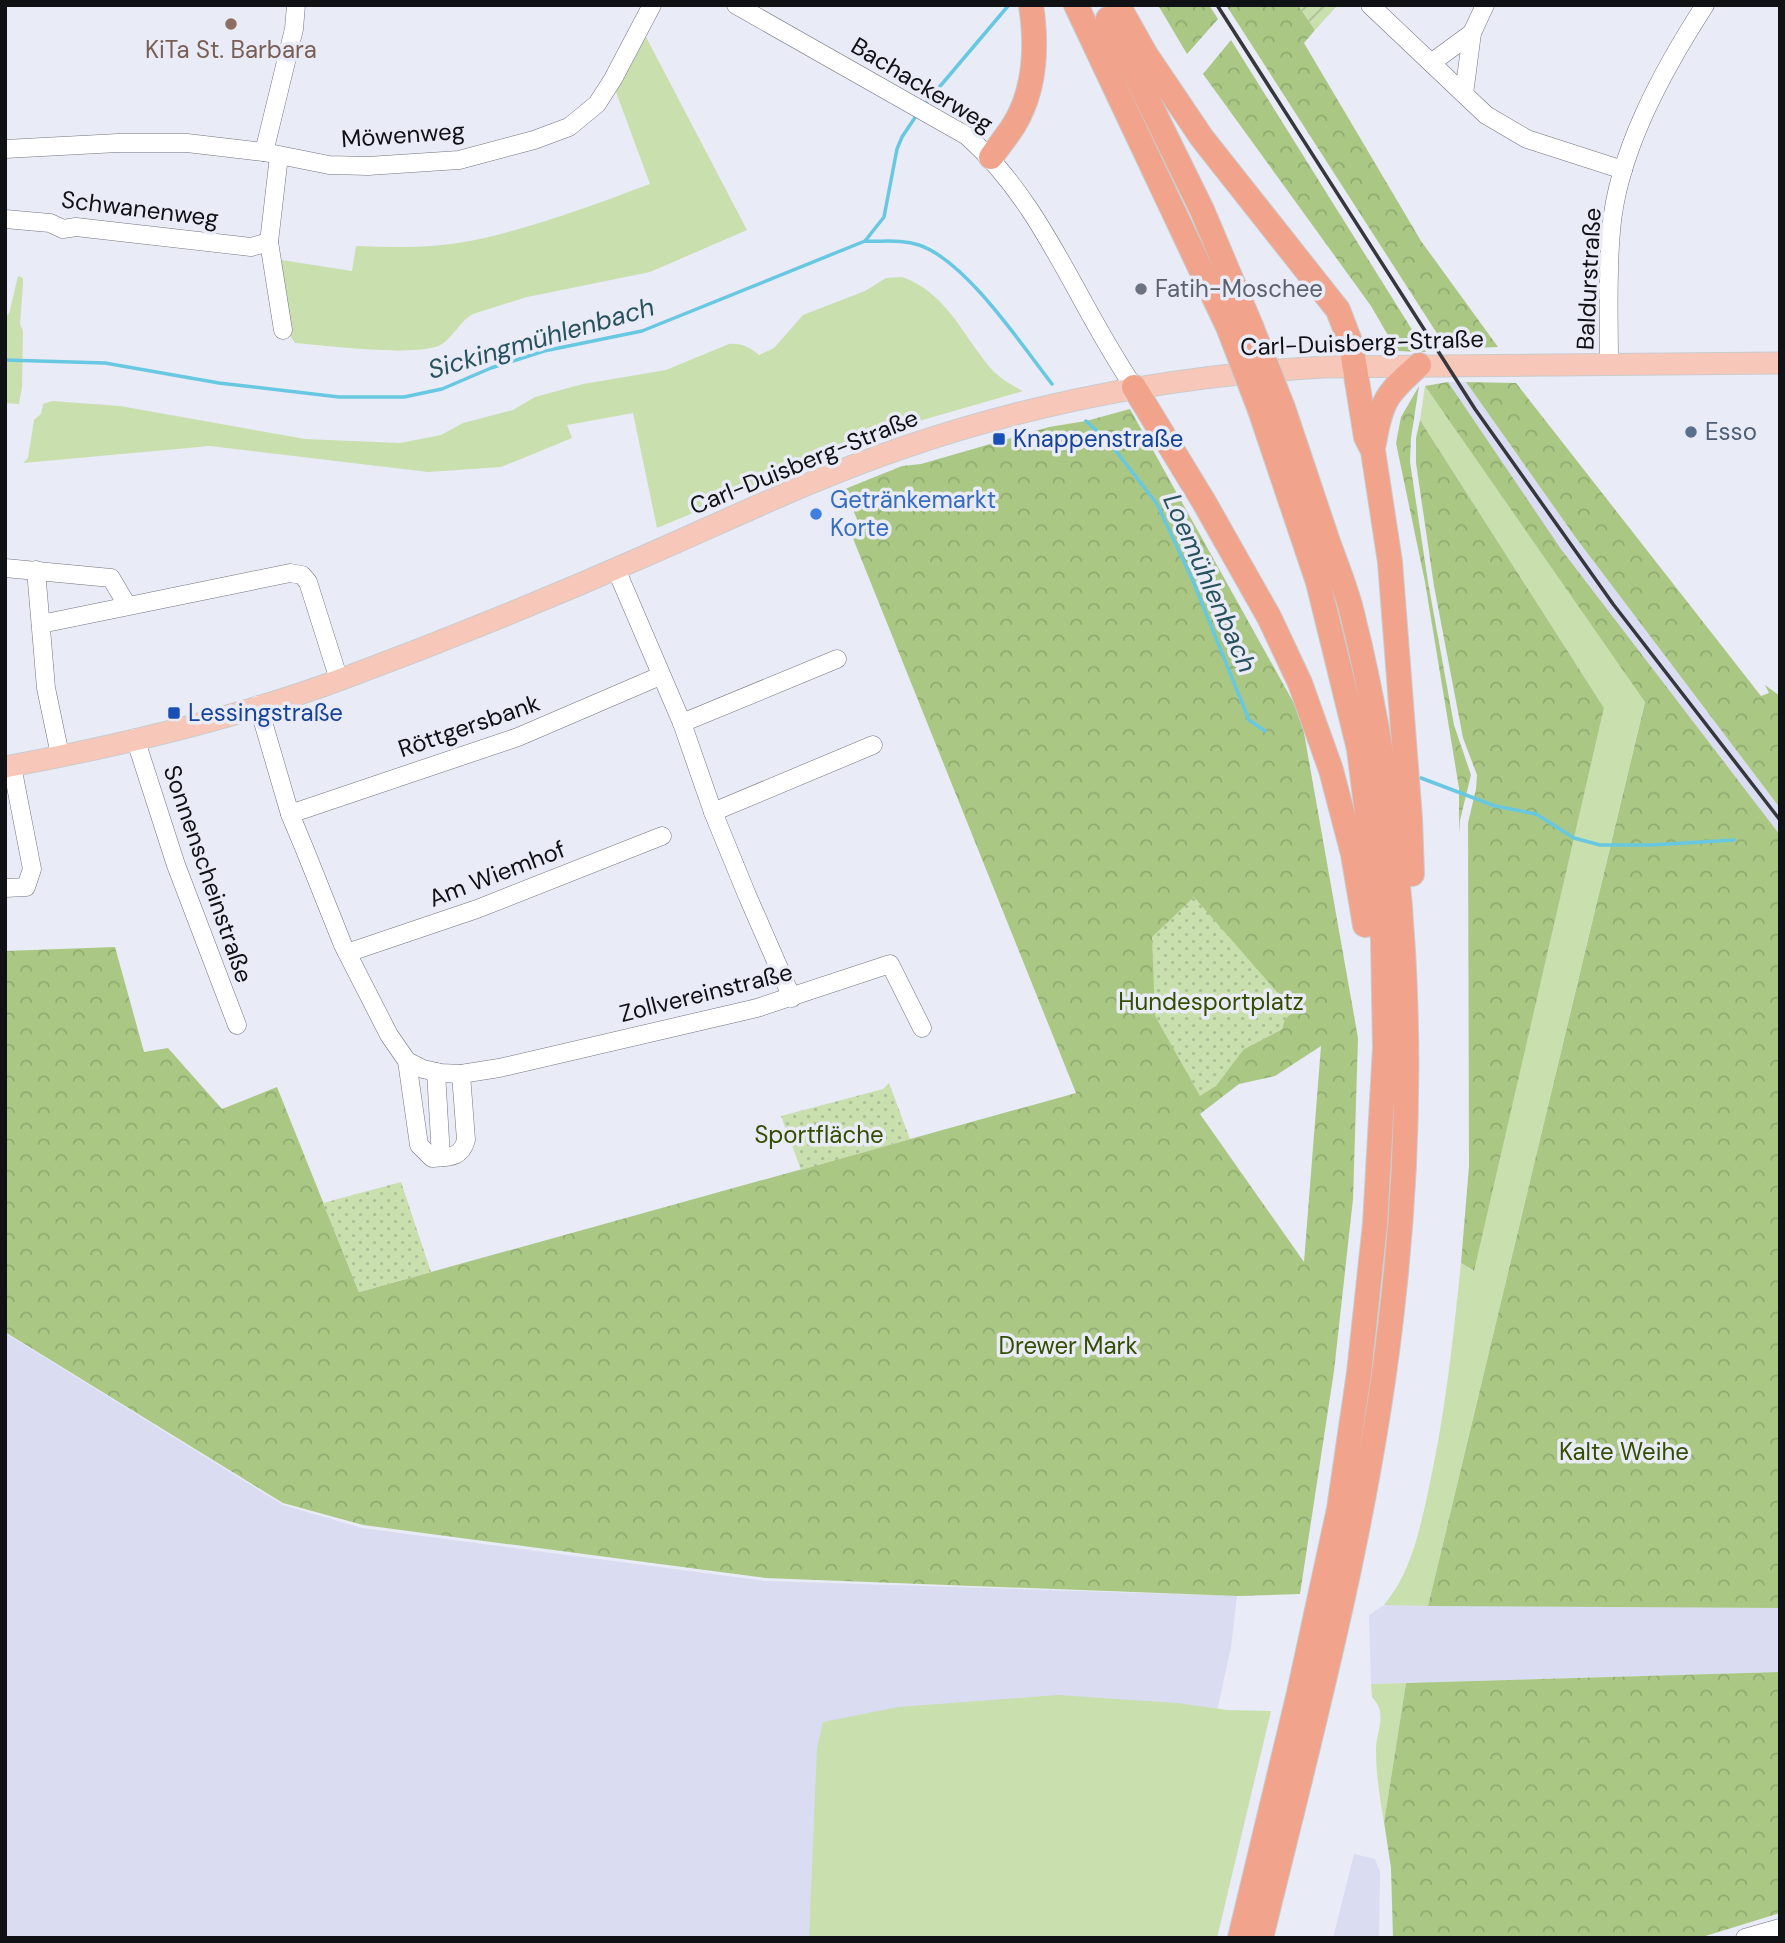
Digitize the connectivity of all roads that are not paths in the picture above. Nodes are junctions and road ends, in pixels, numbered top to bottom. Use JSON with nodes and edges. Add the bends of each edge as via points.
{"nodes":[{"id":1,"x":296,"y":5,"type":"edge"},
{"id":2,"x":652,"y":5,"type":"edge"},
{"id":3,"x":736,"y":5,"type":"edge"},
{"id":4,"x":1031,"y":5,"type":"edge"},
{"id":5,"x":1076,"y":5,"type":"edge"},
{"id":6,"x":1102,"y":5,"type":"edge"},
{"id":7,"x":1118,"y":5,"type":"edge"},
{"id":8,"x":1370,"y":5,"type":"edge"},
{"id":9,"x":1485,"y":5,"type":"edge"},
{"id":10,"x":1705,"y":5,"type":"edge"},
{"id":11,"x":1472,"y":33,"type":"junction"},
{"id":12,"x":1431,"y":63,"type":"junction"},
{"id":13,"x":1464,"y":94,"type":"junction"},
{"id":14,"x":5,"y":149,"type":"edge"},
{"id":15,"x":272,"y":154,"type":"junction"},
{"id":16,"x":991,"y":157,"type":"junction"},
{"id":17,"x":1623,"y":170,"type":"junction"},
{"id":18,"x":5,"y":219,"type":"edge"},
{"id":19,"x":269,"y":242,"type":"junction"},
{"id":20,"x":1240,"y":328,"type":"junction"},
{"id":21,"x":283,"y":330,"type":"dead end"},
{"id":22,"x":1780,"y":363,"type":"edge"},
{"id":23,"x":1355,"y":365,"type":"junction"},
{"id":24,"x":1419,"y":365,"type":"junction"},
{"id":25,"x":1609,"y":365,"type":"junction"},
{"id":26,"x":1133,"y":387,"type":"junction"},
{"id":27,"x":1271,"y":409,"type":"junction"},
{"id":28,"x":1373,"y":451,"type":"junction"},
{"id":29,"x":5,"y":568,"type":"edge"},
{"id":30,"x":615,"y":569,"type":"junction"},
{"id":31,"x":36,"y":570,"type":"junction"},
{"id":32,"x":127,"y":605,"type":"junction"},
{"id":33,"x":41,"y":624,"type":"junction"},
{"id":34,"x":837,"y":659,"type":"dead end"},
{"id":35,"x":660,"y":676,"type":"junction"},
{"id":36,"x":340,"y":680,"type":"junction"},
{"id":37,"x":258,"y":705,"type":"junction"},
{"id":38,"x":682,"y":723,"type":"junction"},
{"id":39,"x":135,"y":738,"type":"junction"},
{"id":40,"x":873,"y":745,"type":"dead end"},
{"id":41,"x":60,"y":755,"type":"junction"},
{"id":42,"x":8,"y":767,"type":"edge"},
{"id":43,"x":713,"y":812,"type":"junction"},
{"id":44,"x":290,"y":814,"type":"junction"},
{"id":45,"x":662,"y":836,"type":"dead end"},
{"id":46,"x":5,"y":888,"type":"edge"},
{"id":47,"x":347,"y":953,"type":"junction"},
{"id":48,"x":792,"y":998,"type":"junction"},
{"id":49,"x":237,"y":1025,"type":"dead end"},
{"id":50,"x":922,"y":1028,"type":"dead end"},
{"id":51,"x":1385,"y":1048,"type":"junction"},
{"id":52,"x":407,"y":1061,"type":"junction"},
{"id":53,"x":436,"y":1072,"type":"junction"},
{"id":54,"x":461,"y":1074,"type":"junction"},
{"id":55,"x":441,"y":1157,"type":"junction"},
{"id":56,"x":1402,"y":1195,"type":"junction"},
{"id":57,"x":1329,"y":1605,"type":"junction"},
{"id":58,"x":1310,"y":1693,"type":"junction"},
{"id":59,"x":1780,"y":1928,"type":"edge"},
{"id":60,"x":1240,"y":1938,"type":"edge"},
{"id":61,"x":1261,"y":1938,"type":"edge"},
{"id":62,"x":1745,"y":1938,"type":"edge"}],
"edges":[{"from":1,"to":15,"type":"street"},
{"from":2,"to":15,"type":"street","name":"Möwenweg","via":[[597,104],[569,127],[459,160],[329,165]]},
{"from":3,"to":16,"type":"street","name":"Bachackerweg","via":[[967,135]]},
{"from":4,"to":16,"type":"highway","via":[[1034,53],[1027,95],[1015,124]]},
{"from":5,"to":20,"type":"highway"},
{"from":6,"to":20,"type":"highway","via":[[1202,210]]},
{"from":7,"to":23,"type":"highway","via":[[1202,138],[1338,310]]},
{"from":8,"to":12,"type":"street"},
{"from":9,"to":11,"type":"street"},
{"from":10,"to":17,"type":"street","name":"Baldurstraße","via":[[1651,100]]},
{"from":11,"to":12,"type":"street"},
{"from":11,"to":13,"type":"street"},
{"from":12,"to":13,"type":"street"},
{"from":13,"to":17,"type":"street","via":[[1486,115],[1527,139]]},
{"from":14,"to":15,"type":"street","name":"Möwenweg","via":[[187,143]]},
{"from":15,"to":19,"type":"street"},
{"from":16,"to":26,"type":"street","name":"Bachackerweg","via":[[1026,202]]},
{"from":17,"to":25,"type":"street","name":"Baldurstraße","via":[[1611,229]]},
{"from":18,"to":19,"type":"street","name":"Schwanenweg","via":[[251,247]]},
{"from":19,"to":21,"type":"street"},
{"from":20,"to":27,"type":"highway","bridge":true},
{"from":22,"to":25,"type":"main road","name":"Carl-Duisberg-Straße"},
{"from":23,"to":24,"type":"main road","name":"Carl-Duisberg-Straße"},
{"from":23,"to":26,"type":"main road","name":"Carl-Duisberg-Straße","via":[[1256,370]]},
{"from":23,"to":28,"type":"highway","via":[[1366,437]]},
{"from":24,"to":25,"type":"main road","name":"Carl-Duisberg-Straße"},
{"from":24,"to":28,"type":"highway","via":[[1384,401]]},
{"from":26,"to":30,"type":"main road","name":"Carl-Duisberg-Straße","via":[[1004,416],[902,448],[824,477]]},
{"from":26,"to":51,"type":"highway","via":[[1269,617],[1300,683],[1331,770],[1353,854],[1365,920],[1373,1020]]},
{"from":27,"to":51,"type":"highway","via":[[1359,749],[1383,940]]},
{"from":27,"to":56,"type":"highway","via":[[1350,606],[1391,820],[1403,929],[1407,1037]]},
{"from":28,"to":56,"type":"highway","via":[[1390,562],[1410,819],[1417,1009],[1415,1148]]},
{"from":29,"to":31,"type":"street"},
{"from":30,"to":35,"type":"street"},
{"from":30,"to":36,"type":"main road","name":"Carl-Duisberg-Straße"},
{"from":31,"to":32,"type":"street","via":[[111,578]]},
{"from":31,"to":33,"type":"street"},
{"from":32,"to":33,"type":"street"},
{"from":32,"to":36,"type":"street","via":[[290,573],[302,575]]},
{"from":33,"to":41,"type":"street","via":[[46,688]]},
{"from":34,"to":38,"type":"street"},
{"from":35,"to":38,"type":"street"},
{"from":35,"to":44,"type":"street","name":"Röttgersbank","via":[[518,737]]},
{"from":36,"to":37,"type":"main road","name":"Carl-Duisberg-Straße"},
{"from":37,"to":39,"type":"main road","name":"Carl-Duisberg-Straße"},
{"from":37,"to":44,"type":"street"},
{"from":38,"to":43,"type":"street"},
{"from":39,"to":41,"type":"main road","name":"Carl-Duisberg-Straße"},
{"from":39,"to":49,"type":"street","name":"Sonnenscheinstraße","via":[[176,865]]},
{"from":40,"to":43,"type":"street"},
{"from":41,"to":42,"type":"main road","name":"Carl-Duisberg-Straße"},
{"from":42,"to":46,"type":"street","via":[[32,869],[26,887]]},
{"from":43,"to":48,"type":"street"},
{"from":44,"to":47,"type":"street"},
{"from":45,"to":47,"type":"street","name":"Am Wiemhof","via":[[477,909]]},
{"from":47,"to":52,"type":"street"},
{"from":48,"to":50,"type":"street","name":"Zollvereinstraße","via":[[890,964]]},
{"from":48,"to":54,"type":"street","name":"Zollvereinstraße"},
{"from":51,"to":57,"type":"highway","via":[[1375,1224]]},
{"from":52,"to":53,"type":"street","name":"Zollvereinstraße"},
{"from":52,"to":55,"type":"street","via":[[419,1145],[432,1158]]},
{"from":53,"to":54,"type":"street","name":"Zollvereinstraße"},
{"from":53,"to":55,"type":"street"},
{"from":54,"to":55,"type":"street","via":[[466,1140],[458,1154]]},
{"from":56,"to":57,"type":"highway","via":[[1380,1393]]},
{"from":57,"to":58,"type":"highway"},
{"from":58,"to":60,"type":"highway"},
{"from":58,"to":61,"type":"highway"},
{"from":59,"to":62,"type":"street"}]}
